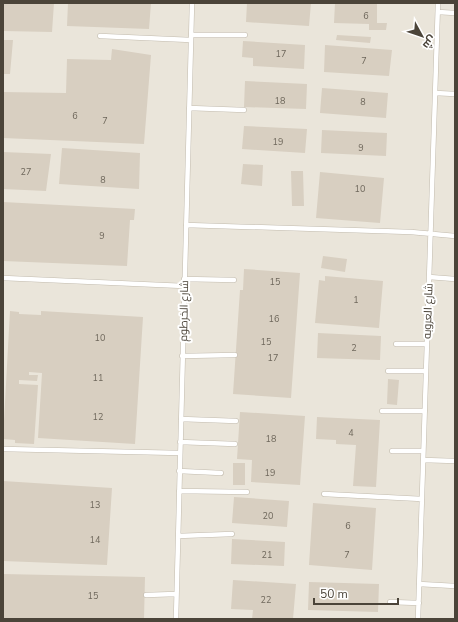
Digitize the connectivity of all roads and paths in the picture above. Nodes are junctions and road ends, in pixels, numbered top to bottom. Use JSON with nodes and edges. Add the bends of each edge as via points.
{"nodes":[{"id":1,"x":192,"y":3,"type":"edge"},
{"id":2,"x":438,"y":3,"type":"edge"},
{"id":3,"x":438,"y":12,"type":"junction"},
{"id":4,"x":455,"y":13,"type":"edge"},
{"id":5,"x":246,"y":35,"type":"dead end"},
{"id":6,"x":100,"y":36,"type":"dead end"},
{"id":7,"x":191,"y":38,"type":"junction"},
{"id":8,"x":435,"y":93,"type":"junction"},
{"id":9,"x":455,"y":94,"type":"edge"},
{"id":10,"x":189,"y":108,"type":"junction"},
{"id":11,"x":244,"y":110,"type":"dead end"},
{"id":12,"x":186,"y":225,"type":"junction"},
{"id":13,"x":430,"y":234,"type":"junction"},
{"id":14,"x":455,"y":236,"type":"edge"},
{"id":15,"x":3,"y":278,"type":"edge"},
{"id":16,"x":429,"y":278,"type":"junction"},
{"id":17,"x":184,"y":279,"type":"junction"},
{"id":18,"x":455,"y":279,"type":"edge"},
{"id":19,"x":234,"y":280,"type":"dead end"},
{"id":20,"x":184,"y":286,"type":"junction"},
{"id":21,"x":396,"y":344,"type":"dead end"},
{"id":22,"x":427,"y":344,"type":"junction"},
{"id":23,"x":235,"y":355,"type":"dead end"},
{"id":24,"x":182,"y":356,"type":"junction"},
{"id":25,"x":388,"y":370,"type":"dead end"},
{"id":26,"x":426,"y":371,"type":"junction"},
{"id":27,"x":382,"y":411,"type":"dead end"},
{"id":28,"x":425,"y":411,"type":"junction"},
{"id":29,"x":181,"y":419,"type":"junction"},
{"id":30,"x":236,"y":421,"type":"dead end"},
{"id":31,"x":180,"y":442,"type":"junction"},
{"id":32,"x":235,"y":444,"type":"dead end"},
{"id":33,"x":3,"y":449,"type":"edge"},
{"id":34,"x":392,"y":451,"type":"dead end"},
{"id":35,"x":423,"y":451,"type":"junction"},
{"id":36,"x":180,"y":453,"type":"junction"},
{"id":37,"x":423,"y":460,"type":"junction"},
{"id":38,"x":455,"y":461,"type":"edge"},
{"id":39,"x":180,"y":471,"type":"junction"},
{"id":40,"x":221,"y":473,"type":"dead end"},
{"id":41,"x":179,"y":491,"type":"junction"},
{"id":42,"x":247,"y":492,"type":"dead end"},
{"id":43,"x":324,"y":494,"type":"dead end"},
{"id":44,"x":422,"y":499,"type":"junction"},
{"id":45,"x":232,"y":534,"type":"dead end"},
{"id":46,"x":178,"y":536,"type":"junction"},
{"id":47,"x":419,"y":584,"type":"junction"},
{"id":48,"x":455,"y":586,"type":"edge"},
{"id":49,"x":176,"y":594,"type":"junction"},
{"id":50,"x":146,"y":595,"type":"dead end"},
{"id":51,"x":390,"y":602,"type":"dead end"},
{"id":52,"x":419,"y":603,"type":"junction"},
{"id":53,"x":176,"y":619,"type":"edge"},
{"id":54,"x":418,"y":619,"type":"edge"}],
"edges":[{"from":1,"to":7,"type":"lane","name":"شارع الخرطوم"},
{"from":2,"to":3,"type":"lane","name":"شارع العروبه"},
{"from":3,"to":4,"type":"lane"},
{"from":3,"to":8,"type":"lane","name":"شارع العروبه"},
{"from":5,"to":7,"type":"lane"},
{"from":6,"to":7,"type":"lane"},
{"from":7,"to":10,"type":"lane","name":"شارع الخرطوم"},
{"from":8,"to":9,"type":"lane"},
{"from":8,"to":13,"type":"lane","name":"شارع العروبه"},
{"from":10,"to":11,"type":"lane"},
{"from":10,"to":12,"type":"lane","name":"شارع الخرطوم"},
{"from":12,"to":13,"type":"lane"},
{"from":12,"to":17,"type":"lane","name":"شارع الخرطوم"},
{"from":13,"to":14,"type":"lane"},
{"from":13,"to":16,"type":"lane","name":"شارع العروبه"},
{"from":15,"to":20,"type":"lane"},
{"from":16,"to":18,"type":"lane"},
{"from":16,"to":22,"type":"lane","name":"شارع العروبه"},
{"from":17,"to":19,"type":"lane"},
{"from":17,"to":20,"type":"lane","name":"شارع الخرطوم"},
{"from":20,"to":24,"type":"lane","name":"شارع الخرطوم"},
{"from":21,"to":22,"type":"lane"},
{"from":22,"to":26,"type":"lane","name":"شارع العروبه"},
{"from":23,"to":24,"type":"lane"},
{"from":24,"to":29,"type":"lane","name":"شارع الخرطوم"},
{"from":25,"to":26,"type":"lane"},
{"from":26,"to":28,"type":"lane","name":"شارع العروبه"},
{"from":27,"to":28,"type":"lane"},
{"from":28,"to":35,"type":"lane","name":"شارع العروبه"},
{"from":29,"to":30,"type":"lane"},
{"from":29,"to":31,"type":"lane","name":"شارع الخرطوم"},
{"from":31,"to":32,"type":"lane"},
{"from":31,"to":36,"type":"lane","name":"شارع الخرطوم"},
{"from":33,"to":36,"type":"lane"},
{"from":34,"to":35,"type":"lane"},
{"from":35,"to":37,"type":"lane","name":"شارع العروبه"},
{"from":36,"to":39,"type":"lane","name":"شارع الخرطوم"},
{"from":37,"to":38,"type":"lane"},
{"from":37,"to":44,"type":"lane","name":"شارع العروبه"},
{"from":39,"to":40,"type":"lane"},
{"from":39,"to":41,"type":"lane","name":"شارع الخرطوم"},
{"from":41,"to":42,"type":"lane"},
{"from":41,"to":46,"type":"lane","name":"شارع الخرطوم"},
{"from":43,"to":44,"type":"lane"},
{"from":44,"to":47,"type":"lane","name":"شارع العروبه"},
{"from":45,"to":46,"type":"lane"},
{"from":46,"to":49,"type":"lane","name":"شارع الخرطوم"},
{"from":47,"to":48,"type":"lane"},
{"from":47,"to":52,"type":"lane","name":"شارع العروبه"},
{"from":49,"to":50,"type":"lane"},
{"from":49,"to":53,"type":"lane","name":"شارع الخرطوم"},
{"from":51,"to":52,"type":"lane"},
{"from":52,"to":54,"type":"lane","name":"شارع العروبه"}]}
